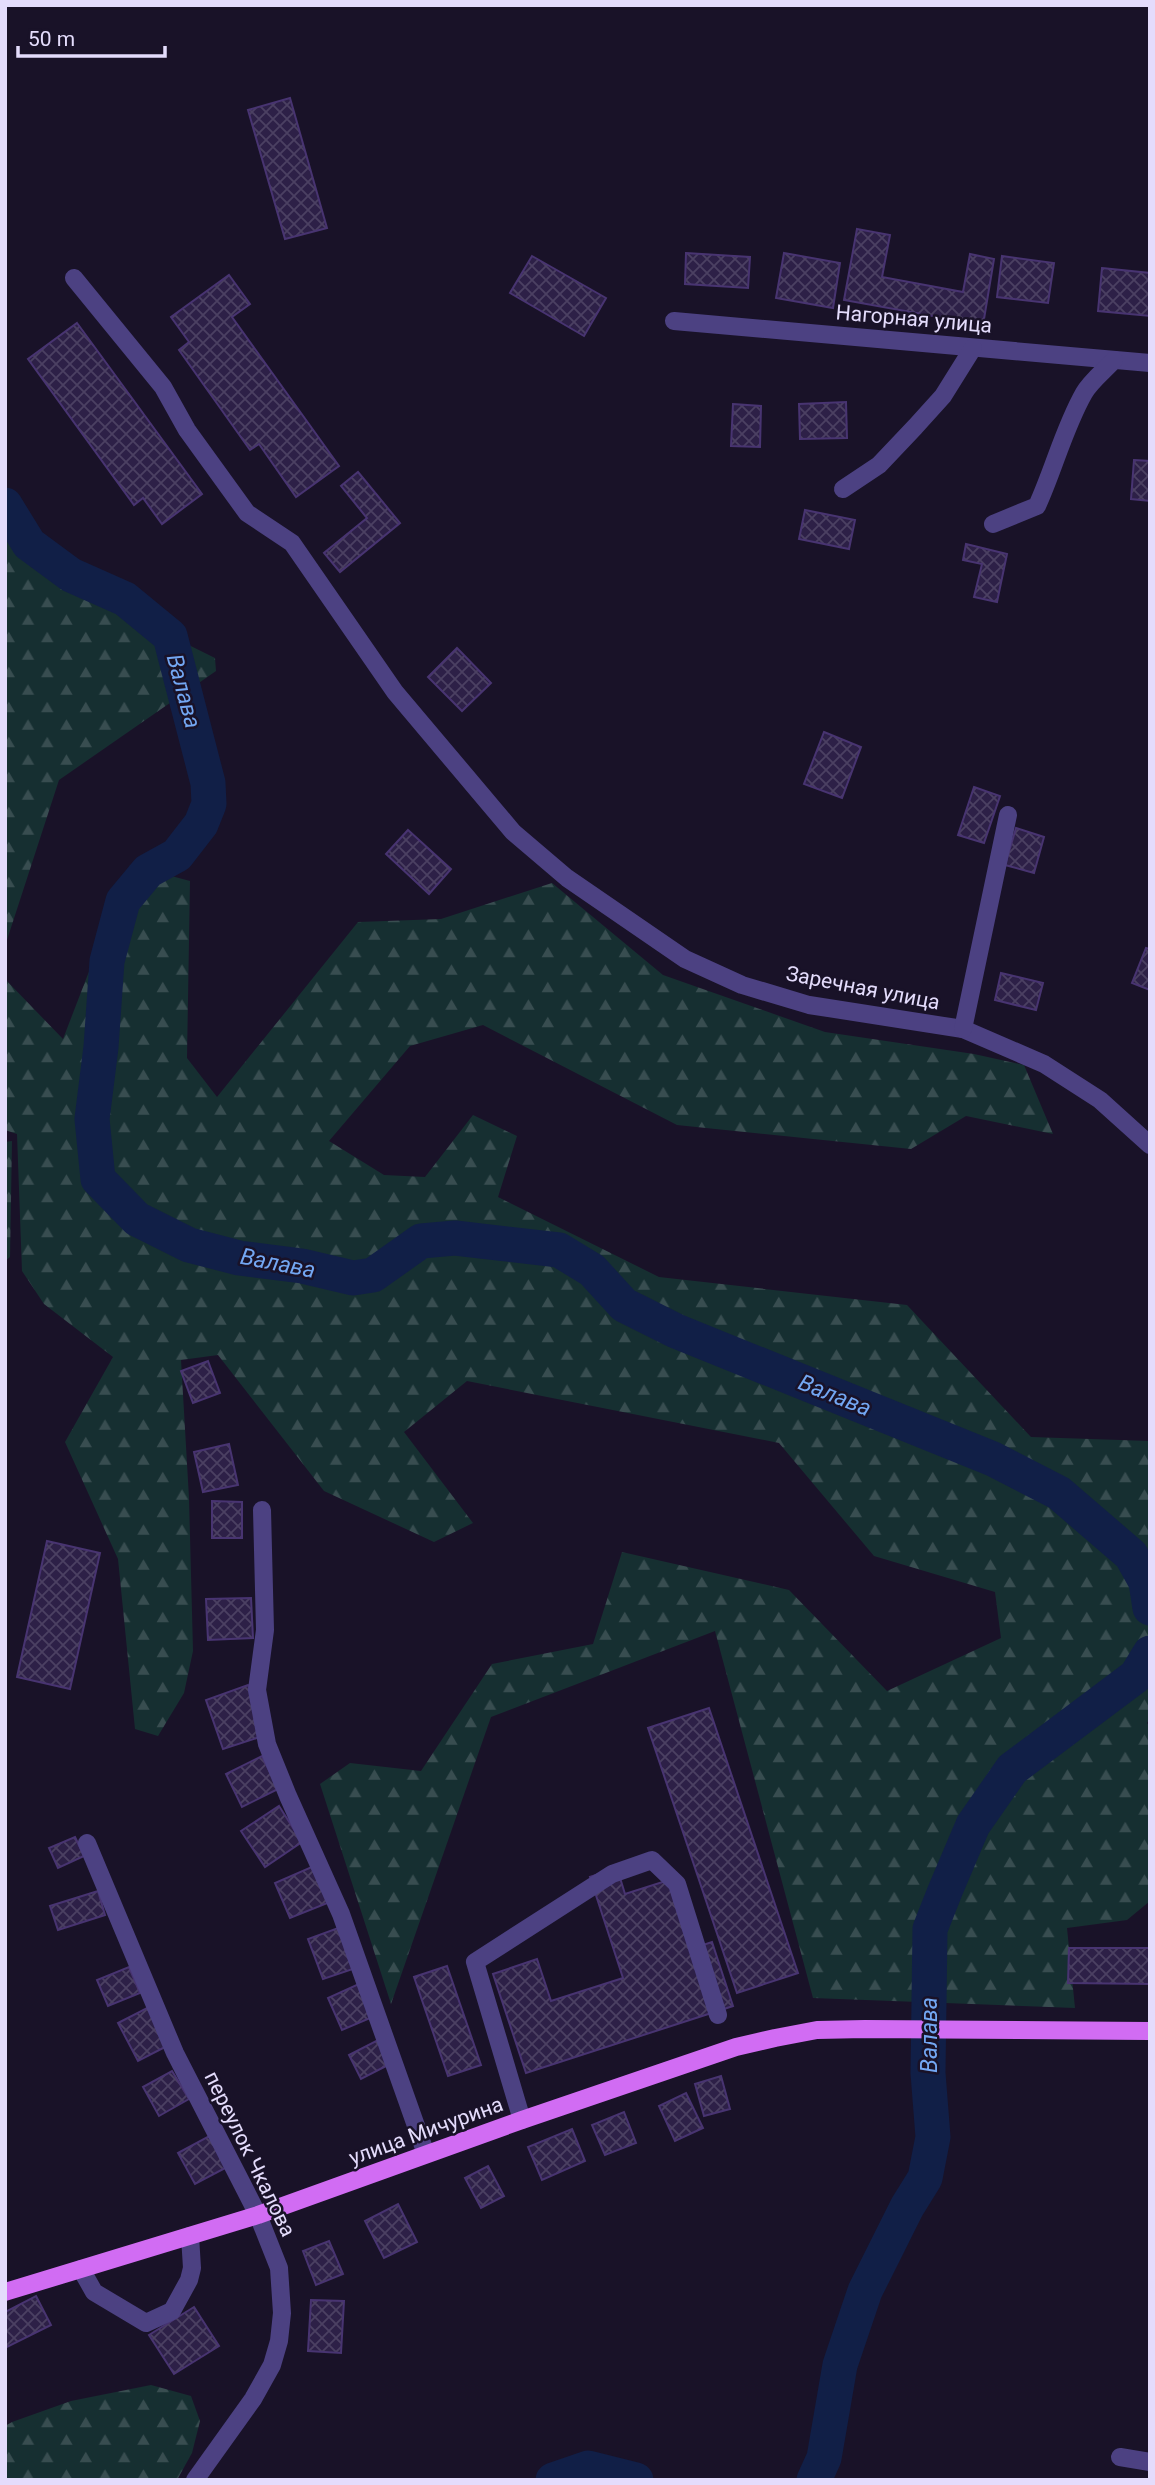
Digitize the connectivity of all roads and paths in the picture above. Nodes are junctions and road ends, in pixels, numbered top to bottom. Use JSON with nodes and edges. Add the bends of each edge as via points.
{"nodes":[{"id":1,"x":74,"y":278,"type":"dead end"},
{"id":2,"x":674,"y":321,"type":"dead end"},
{"id":3,"x":973,"y":348,"type":"junction"},
{"id":4,"x":1114,"y":360,"type":"junction"},
{"id":5,"x":1150,"y":363,"type":"edge"},
{"id":6,"x":843,"y":489,"type":"dead end"},
{"id":7,"x":993,"y":524,"type":"dead end"},
{"id":8,"x":1008,"y":815,"type":"dead end"},
{"id":9,"x":963,"y":1029,"type":"junction"},
{"id":10,"x":1150,"y":1145,"type":"edge"},
{"id":11,"x":262,"y":1510,"type":"dead end"},
{"id":12,"x":86,"y":1843,"type":"dead end"},
{"id":13,"x":718,"y":2015,"type":"dead end"},
{"id":14,"x":1150,"y":2031,"type":"edge"},
{"id":15,"x":522,"y":2120,"type":"junction"},
{"id":16,"x":426,"y":2154,"type":"junction"},
{"id":17,"x":258,"y":2215,"type":"junction"},
{"id":18,"x":190,"y":2236,"type":"junction"},
{"id":19,"x":81,"y":2269,"type":"junction"},
{"id":20,"x":5,"y":2292,"type":"edge"},
{"id":21,"x":1120,"y":2456,"type":"dead end"},
{"id":22,"x":1150,"y":2462,"type":"edge"},
{"id":23,"x":195,"y":2480,"type":"edge"}],
"edges":[{"from":1,"to":9,"type":"street","name":"Заречная улица","via":[[163,387],[187,430],[247,513],[292,543],[395,692],[513,832],[567,878],[685,960],[742,985],[809,1005]]},
{"from":2,"to":3,"type":"street","name":"Нагорная улица"},
{"from":3,"to":4,"type":"street","name":"Нагорная улица"},
{"from":3,"to":6,"type":"street","via":[[943,396],[915,427],[879,466]]},
{"from":4,"to":5,"type":"street","name":"Нагорная улица"},
{"from":4,"to":7,"type":"street","via":[[1085,391],[1037,506]]},
{"from":8,"to":9,"type":"street"},
{"from":9,"to":10,"type":"street","name":"Заречная улица","via":[[1044,1064],[1100,1100]]},
{"from":11,"to":16,"type":"street","via":[[265,1630],[257,1689],[267,1744],[341,1914]]},
{"from":12,"to":17,"type":"street","name":"переулок Чкалова","via":[[175,2053]]},
{"from":13,"to":15,"type":"street","via":[[677,1884],[652,1860],[612,1874],[475,1962]]},
{"from":14,"to":15,"type":"main road","name":"улица Мичурина","via":[[817,2031],[736,2048]]},
{"from":15,"to":16,"type":"main road","name":"улица Мичурина"},
{"from":16,"to":17,"type":"main road","name":"улица Мичурина"},
{"from":17,"to":18,"type":"main road","name":"улица Мичурина"},
{"from":17,"to":23,"type":"street","name":"переулок Чкалова","via":[[279,2268],[279,2341],[253,2399]]},
{"from":18,"to":19,"type":"main road","name":"улица Мичурина"},
{"from":18,"to":19,"type":"street","via":[[189,2280],[172,2311],[146,2323],[94,2292]]},
{"from":19,"to":20,"type":"main road","name":"улица Мичурина"},
{"from":21,"to":22,"type":"street"}]}
